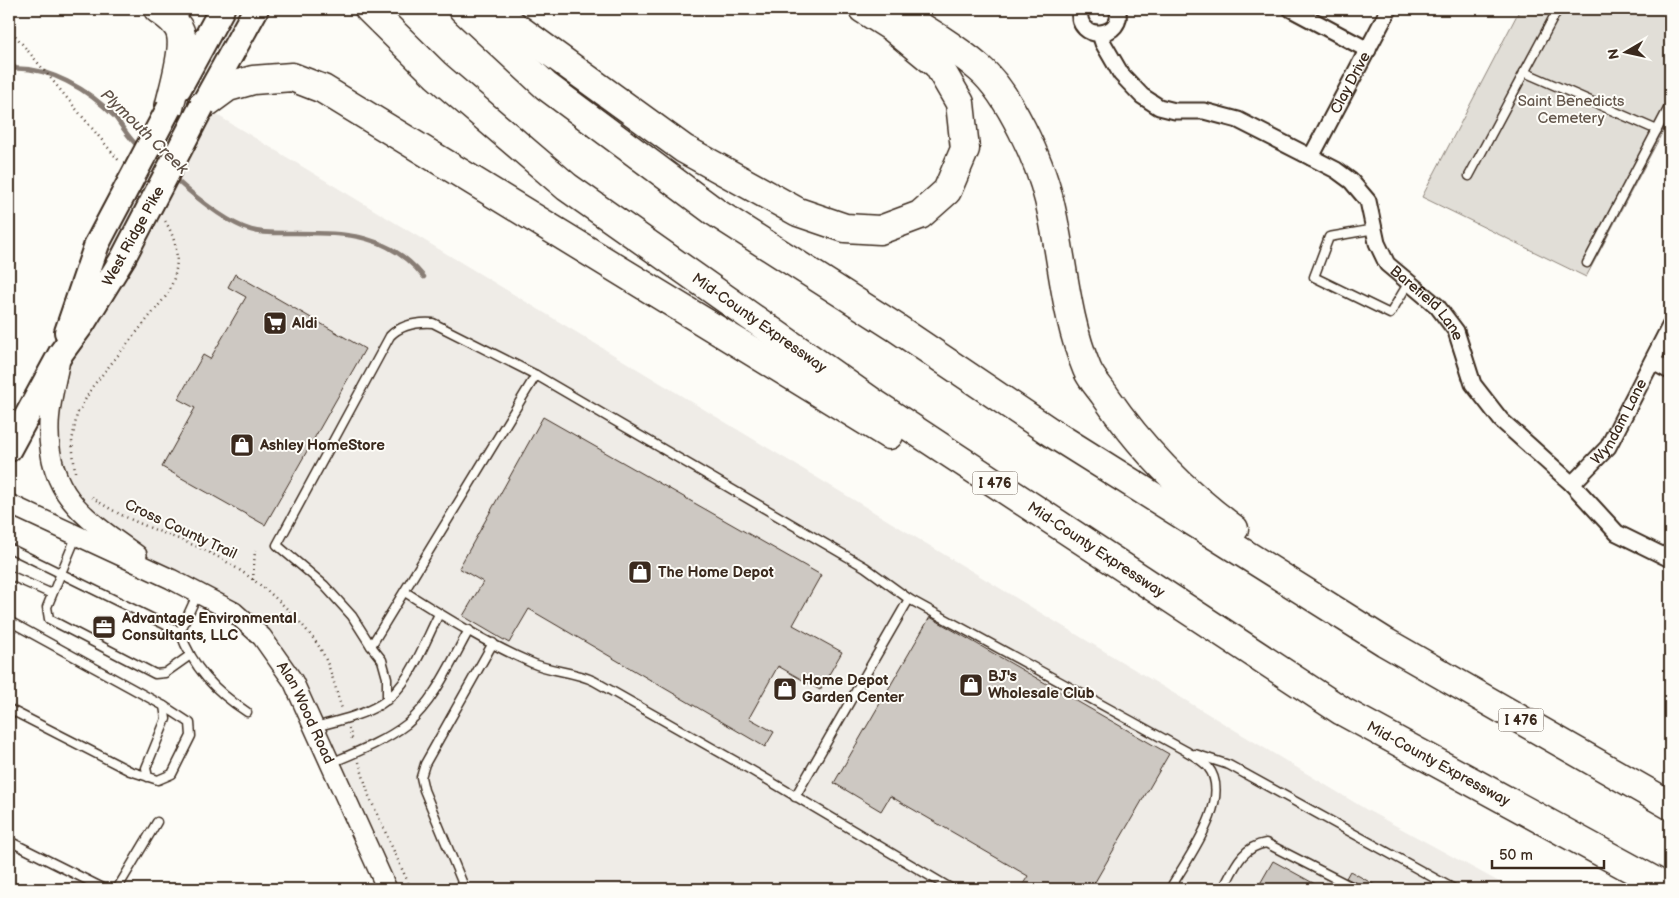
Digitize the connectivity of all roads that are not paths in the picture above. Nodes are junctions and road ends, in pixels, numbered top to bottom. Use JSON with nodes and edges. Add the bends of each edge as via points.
{"nodes":[{"id":1,"x":158,"y":9,"type":"edge"},
{"id":2,"x":222,"y":9,"type":"edge"},
{"id":3,"x":256,"y":9,"type":"edge"},
{"id":4,"x":369,"y":9,"type":"edge"},
{"id":5,"x":463,"y":9,"type":"edge"},
{"id":6,"x":491,"y":9,"type":"edge"},
{"id":7,"x":863,"y":9,"type":"edge"},
{"id":8,"x":891,"y":9,"type":"edge"},
{"id":9,"x":1080,"y":9,"type":"edge"},
{"id":10,"x":1117,"y":9,"type":"edge"},
{"id":11,"x":1291,"y":9,"type":"edge"},
{"id":12,"x":1389,"y":9,"type":"edge"},
{"id":13,"x":1558,"y":9,"type":"edge"},
{"id":14,"x":1100,"y":34,"type":"junction"},
{"id":15,"x":1368,"y":50,"type":"junction"},
{"id":16,"x":1524,"y":72,"type":"junction"},
{"id":17,"x":174,"y":94,"type":"junction"},
{"id":18,"x":202,"y":106,"type":"junction"},
{"id":19,"x":1670,"y":106,"type":"edge"},
{"id":20,"x":1657,"y":130,"type":"junction"},
{"id":21,"x":1311,"y":157,"type":"junction"},
{"id":22,"x":1469,"y":176,"type":"dead end"},
{"id":23,"x":1375,"y":229,"type":"junction"},
{"id":24,"x":1587,"y":263,"type":"dead end"},
{"id":25,"x":1408,"y":282,"type":"junction"},
{"id":26,"x":1670,"y":326,"type":"edge"},
{"id":27,"x":60,"y":353,"type":"junction"},
{"id":28,"x":1653,"y":362,"type":"junction"},
{"id":29,"x":1670,"y":371,"type":"edge"},
{"id":30,"x":536,"y":375,"type":"junction"},
{"id":31,"x":9,"y":449,"type":"edge"},
{"id":32,"x":1572,"y":484,"type":"junction"},
{"id":33,"x":9,"y":504,"type":"edge"},
{"id":34,"x":76,"y":537,"type":"junction"},
{"id":35,"x":9,"y":548,"type":"edge"},
{"id":36,"x":1670,"y":559,"type":"edge"},
{"id":37,"x":60,"y":571,"type":"junction"},
{"id":38,"x":9,"y":575,"type":"edge"},
{"id":39,"x":170,"y":579,"type":"junction"},
{"id":40,"x":405,"y":592,"type":"junction"},
{"id":41,"x":198,"y":593,"type":"junction"},
{"id":42,"x":52,"y":594,"type":"junction"},
{"id":43,"x":909,"y":599,"type":"junction"},
{"id":44,"x":439,"y":614,"type":"junction"},
{"id":45,"x":9,"y":621,"type":"edge"},
{"id":46,"x":469,"y":630,"type":"junction"},
{"id":47,"x":180,"y":632,"type":"junction"},
{"id":48,"x":1386,"y":642,"type":"junction"},
{"id":49,"x":492,"y":643,"type":"junction"},
{"id":50,"x":371,"y":646,"type":"junction"},
{"id":51,"x":189,"y":656,"type":"junction"},
{"id":52,"x":387,"y":700,"type":"junction"},
{"id":53,"x":164,"y":706,"type":"junction"},
{"id":54,"x":9,"y":708,"type":"edge"},
{"id":55,"x":1342,"y":711,"type":"junction"},
{"id":56,"x":246,"y":712,"type":"dead end"},
{"id":57,"x":314,"y":727,"type":"junction"},
{"id":58,"x":1186,"y":751,"type":"junction"},
{"id":59,"x":330,"y":764,"type":"junction"},
{"id":60,"x":148,"y":777,"type":"junction"},
{"id":61,"x":795,"y":797,"type":"junction"},
{"id":62,"x":1670,"y":805,"type":"edge"},
{"id":63,"x":157,"y":822,"type":"dead end"},
{"id":64,"x":9,"y":841,"type":"edge"},
{"id":65,"x":105,"y":889,"type":"edge"},
{"id":66,"x":117,"y":889,"type":"edge"},
{"id":67,"x":387,"y":889,"type":"edge"},
{"id":68,"x":465,"y":889,"type":"edge"},
{"id":69,"x":952,"y":889,"type":"edge"},
{"id":70,"x":1170,"y":889,"type":"edge"},
{"id":71,"x":1223,"y":889,"type":"edge"},
{"id":72,"x":1356,"y":889,"type":"edge"},
{"id":73,"x":1454,"y":889,"type":"edge"},
{"id":74,"x":1669,"y":889,"type":"edge"}],
"edges":[{"from":1,"to":17,"type":"highway","via":[[171,18],[181,34]]},
{"from":2,"to":17,"type":"main road","name":"West Ridge Pike"},
{"from":3,"to":18,"type":"main road","name":"West Ridge Pike"},
{"from":4,"to":55,"type":"highway","name":"Mid-County Expressway","number":"I 476","via":[[436,75],[567,187],[872,402]]},
{"from":5,"to":48,"type":"highway","number":"I 476","via":[[546,86],[715,212],[1052,433]]},
{"from":6,"to":7,"type":"highway","via":[[684,150],[798,212],[845,228],[880,230],[920,215],[947,191],[965,149],[960,103],[938,65],[893,28]]},
{"from":8,"to":48,"type":"highway","via":[[981,69],[1008,104],[1030,148],[1049,199],[1067,305],[1088,370],[1122,420],[1181,487]]},
{"from":9,"to":14,"type":"street","via":[[1080,21],[1084,27]]},
{"from":10,"to":14,"type":"street","via":[[1117,22],[1112,29]]},
{"from":11,"to":15,"type":"street"},
{"from":12,"to":15,"type":"street","name":"Clay Drive"},
{"from":13,"to":16,"type":"lane"},
{"from":14,"to":21,"type":"street","name":"Barefield Lane","via":[[1121,74],[1142,96],[1159,107],[1175,111],[1204,111],[1238,120]]},
{"from":15,"to":21,"type":"street","name":"Clay Drive"},
{"from":16,"to":20,"type":"lane"},
{"from":16,"to":22,"type":"lane"},
{"from":17,"to":27,"type":"main road","name":"West Ridge Pike","bridge":true,"via":[[98,244]]},
{"from":18,"to":27,"type":"main road","name":"West Ridge Pike","bridge":true,"via":[[123,258],[83,323]]},
{"from":18,"to":55,"type":"highway","via":[[228,87],[253,80],[292,77],[324,89]]},
{"from":19,"to":20,"type":"lane"},
{"from":20,"to":24,"type":"lane"},
{"from":21,"to":23,"type":"street","name":"Barefield Lane","via":[[1336,170],[1361,191],[1368,201]]},
{"from":23,"to":25,"type":"street","name":"Barefield Lane","via":[[1387,264]]},
{"from":23,"to":25,"type":"lane","via":[[1329,237],[1314,277],[1390,314]]},
{"from":25,"to":32,"type":"street","name":"Barefield Lane","via":[[1437,306],[1456,331],[1473,384],[1496,413]]},
{"from":26,"to":28,"type":"street","name":"Wyndam Lane"},
{"from":27,"to":31,"type":"main road","name":"West Ridge Pike"},
{"from":27,"to":39,"type":"street","via":[[49,424],[50,450],[58,482],[81,513]]},
{"from":28,"to":29,"type":"street"},
{"from":28,"to":32,"type":"street","name":"Wyndam Lane","via":[[1608,447]]},
{"from":30,"to":40,"type":"lane"},
{"from":30,"to":43,"type":"lane","via":[[865,567]]},
{"from":30,"to":50,"type":"lane","via":[[433,322],[416,322],[390,336],[276,545],[338,599]]},
{"from":32,"to":36,"type":"street","name":"Barefield Lane","via":[[1617,533]]},
{"from":33,"to":34,"type":"street","name":"Alan Wood Road"},
{"from":34,"to":37,"type":"lane"},
{"from":34,"to":39,"type":"street","name":"Alan Wood Road"},
{"from":35,"to":37,"type":"lane"},
{"from":37,"to":42,"type":"lane"},
{"from":37,"to":47,"type":"lane"},
{"from":38,"to":42,"type":"lane"},
{"from":39,"to":41,"type":"street","name":"Alan Wood Road"},
{"from":40,"to":44,"type":"lane"},
{"from":40,"to":50,"type":"lane"},
{"from":41,"to":47,"type":"lane"},
{"from":41,"to":57,"type":"street","name":"Alan Wood Road","via":[[234,612],[262,637],[293,681]]},
{"from":42,"to":51,"type":"lane","via":[[47,607],[50,619],[155,674],[165,673]]},
{"from":43,"to":58,"type":"lane"},
{"from":43,"to":61,"type":"lane"},
{"from":44,"to":46,"type":"lane"},
{"from":44,"to":52,"type":"lane","via":[[410,671]]},
{"from":45,"to":53,"type":"lane"},
{"from":46,"to":49,"type":"lane"},
{"from":46,"to":59,"type":"lane","via":[[424,706],[407,724]]},
{"from":47,"to":51,"type":"lane"},
{"from":48,"to":62,"type":"highway","number":"I 476"},
{"from":49,"to":61,"type":"lane","via":[[532,664],[594,681]]},
{"from":49,"to":68,"type":"lane","via":[[425,764],[421,777]]},
{"from":50,"to":52,"type":"lane","via":[[385,667]]},
{"from":51,"to":56,"type":"lane","via":[[223,696]]},
{"from":52,"to":57,"type":"lane","via":[[367,711]]},
{"from":53,"to":60,"type":"lane","via":[[166,718],[146,768]]},
{"from":53,"to":60,"type":"lane","via":[[190,723],[190,736],[172,774],[158,780]]},
{"from":54,"to":60,"type":"lane","via":[[130,771]]},
{"from":55,"to":74,"type":"highway","name":"Mid-County Expressway","number":"I 476"},
{"from":57,"to":59,"type":"street","name":"Alan Wood Road"},
{"from":58,"to":70,"type":"lane","via":[[1209,768],[1214,784],[1214,808]]},
{"from":58,"to":73,"type":"lane","via":[[1229,765]]},
{"from":59,"to":67,"type":"street","name":"Alan Wood Road"},
{"from":61,"to":69,"type":"lane"},
{"from":63,"to":66,"type":"lane"},
{"from":64,"to":65,"type":"lane"},
{"from":71,"to":72,"type":"lane","via":[[1244,852],[1266,843]]}]}
